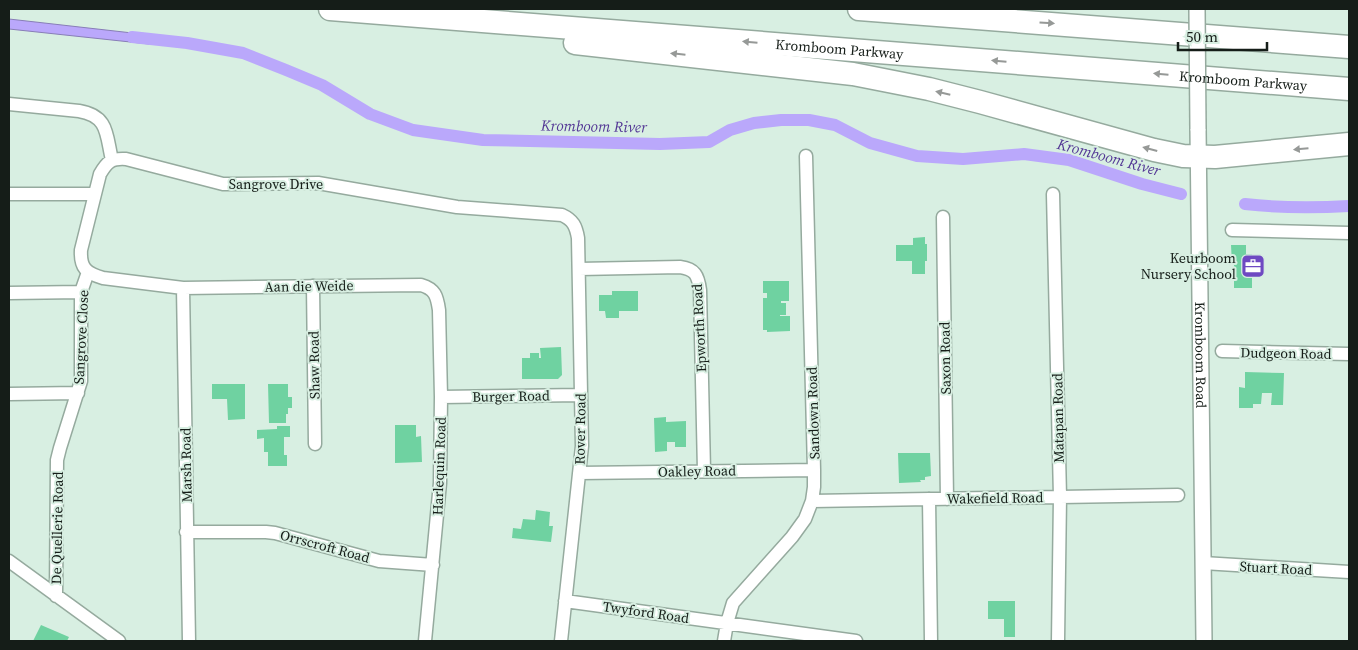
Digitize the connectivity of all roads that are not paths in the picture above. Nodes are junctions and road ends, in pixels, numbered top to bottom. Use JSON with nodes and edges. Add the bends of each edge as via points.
{"nodes":[{"id":1,"x":330,"y":9,"type":"edge"},
{"id":2,"x":859,"y":9,"type":"edge"},
{"id":3,"x":1197,"y":9,"type":"edge"},
{"id":4,"x":375,"y":12,"type":"junction"},
{"id":5,"x":1349,"y":47,"type":"edge"},
{"id":6,"x":1349,"y":89,"type":"edge"},
{"id":7,"x":9,"y":104,"type":"edge"},
{"id":8,"x":1349,"y":144,"type":"edge"},
{"id":9,"x":806,"y":156,"type":"dead end"},
{"id":10,"x":112,"y":160,"type":"junction"},
{"id":11,"x":1198,"y":166,"type":"junction"},
{"id":12,"x":9,"y":194,"type":"edge"},
{"id":13,"x":94,"y":194,"type":"junction"},
{"id":14,"x":1053,"y":194,"type":"dead end"},
{"id":15,"x":942,"y":217,"type":"dead end"},
{"id":16,"x":569,"y":218,"type":"joint"},
{"id":17,"x":1232,"y":230,"type":"dead end"},
{"id":18,"x":1349,"y":233,"type":"edge"},
{"id":19,"x":579,"y":269,"type":"junction"},
{"id":20,"x":88,"y":272,"type":"junction"},
{"id":21,"x":313,"y":286,"type":"junction"},
{"id":22,"x":183,"y":288,"type":"junction"},
{"id":23,"x":434,"y":291,"type":"joint"},
{"id":24,"x":9,"y":292,"type":"edge"},
{"id":25,"x":81,"y":292,"type":"junction"},
{"id":26,"x":1222,"y":351,"type":"dead end"},
{"id":27,"x":1349,"y":354,"type":"edge"},
{"id":28,"x":78,"y":393,"type":"junction"},
{"id":29,"x":9,"y":394,"type":"edge"},
{"id":30,"x":581,"y":395,"type":"junction"},
{"id":31,"x":441,"y":397,"type":"junction"},
{"id":32,"x":315,"y":444,"type":"dead end"},
{"id":33,"x":58,"y":460,"type":"joint"},
{"id":34,"x":814,"y":470,"type":"junction"},
{"id":35,"x":704,"y":471,"type":"junction"},
{"id":36,"x":579,"y":473,"type":"junction"},
{"id":37,"x":1178,"y":495,"type":"dead end"},
{"id":38,"x":1060,"y":497,"type":"junction"},
{"id":39,"x":948,"y":498,"type":"junction"},
{"id":40,"x":929,"y":499,"type":"junction"},
{"id":41,"x":812,"y":501,"type":"junction"},
{"id":42,"x":186,"y":532,"type":"junction"},
{"id":43,"x":9,"y":561,"type":"edge"},
{"id":44,"x":1203,"y":563,"type":"junction"},
{"id":45,"x":433,"y":565,"type":"junction"},
{"id":46,"x":1349,"y":572,"type":"edge"},
{"id":47,"x":56,"y":596,"type":"junction"},
{"id":48,"x":565,"y":602,"type":"junction"},
{"id":49,"x":727,"y":623,"type":"junction"},
{"id":50,"x":119,"y":641,"type":"edge"},
{"id":51,"x":189,"y":641,"type":"edge"},
{"id":52,"x":425,"y":641,"type":"edge"},
{"id":53,"x":561,"y":641,"type":"edge"},
{"id":54,"x":724,"y":641,"type":"edge"},
{"id":55,"x":856,"y":641,"type":"edge"},
{"id":56,"x":931,"y":641,"type":"edge"},
{"id":57,"x":1058,"y":641,"type":"edge"},
{"id":58,"x":1204,"y":641,"type":"edge"}],
"edges":[{"from":1,"to":4,"type":"highway","name":"Kromboom Parkway"},
{"from":2,"to":5,"type":"highway","one_way":true},
{"from":3,"to":11,"type":"street","name":"Kromboom Road","bridge":true},
{"from":6,"to":4,"type":"highway","name":"Kromboom Parkway","one_way":true},
{"from":11,"to":4,"type":"highway","one_way":true,"via":[[1183,156],[929,89],[853,74],[405,24],[386,20]]},
{"from":7,"to":10,"type":"street","via":[[79,111],[96,116],[105,130]]},
{"from":8,"to":11,"type":"highway","one_way":true,"via":[[1215,157]]},
{"from":9,"to":34,"type":"street","name":"Sandown Road"},
{"from":10,"to":13,"type":"street","via":[[100,174]]},
{"from":10,"to":16,"type":"street","name":"Sangrove Drive","via":[[126,159],[223,184],[328,184],[457,207]]},
{"from":11,"to":44,"type":"street","name":"Kromboom Road"},
{"from":12,"to":13,"type":"street"},
{"from":13,"to":20,"type":"street","via":[[80,258]]},
{"from":14,"to":38,"type":"street","name":"Matapan Road"},
{"from":15,"to":39,"type":"street","name":"Saxon Road"},
{"from":16,"to":19,"type":"street","name":"Rover Road","via":[[574,223],[578,238]]},
{"from":17,"to":18,"type":"street"},
{"from":19,"to":30,"type":"street","name":"Rover Road"},
{"from":19,"to":35,"type":"street","name":"Epworth Road","via":[[680,267],[695,273],[700,290]]},
{"from":20,"to":22,"type":"street","via":[[103,278]]},
{"from":20,"to":25,"type":"street","name":"Sangrove Close"},
{"from":21,"to":22,"type":"street","name":"Aan die Weide"},
{"from":21,"to":23,"type":"street","name":"Aan die Weide","via":[[421,285]]},
{"from":21,"to":32,"type":"street","name":"Shaw Road"},
{"from":22,"to":42,"type":"street","name":"Marsh Road"},
{"from":23,"to":31,"type":"street","name":"Harlequin Road","via":[[439,310]]},
{"from":24,"to":25,"type":"street"},
{"from":25,"to":28,"type":"street","name":"Sangrove Close","via":[[82,371]]},
{"from":26,"to":27,"type":"street","name":"Dudgeon Road"},
{"from":28,"to":29,"type":"street"},
{"from":28,"to":33,"type":"street","name":"Sangrove Close"},
{"from":30,"to":31,"type":"street","name":"Burger Road"},
{"from":30,"to":36,"type":"street","name":"Rover Road"},
{"from":31,"to":45,"type":"street","name":"Harlequin Road","via":[[440,483]]},
{"from":33,"to":47,"type":"street","name":"De Quellerie Road"},
{"from":34,"to":35,"type":"street","name":"Oakley Road"},
{"from":34,"to":41,"type":"street","name":"Sandown Road"},
{"from":35,"to":36,"type":"street","name":"Oakley Road"},
{"from":36,"to":48,"type":"street","name":"Rover Road"},
{"from":37,"to":38,"type":"street","name":"Wakefield Road"},
{"from":38,"to":39,"type":"street","name":"Wakefield Road"},
{"from":38,"to":57,"type":"street","name":"Matapan Road"},
{"from":39,"to":40,"type":"street","name":"Wakefield Road"},
{"from":40,"to":41,"type":"street","name":"Wakefield Road"},
{"from":40,"to":56,"type":"street"},
{"from":41,"to":49,"type":"street","name":"Sandown Road","via":[[792,537],[733,603]]},
{"from":42,"to":45,"type":"street","name":"Orrscroft Road","via":[[275,533],[379,561]]},
{"from":42,"to":51,"type":"street","name":"Marsh Road"},
{"from":43,"to":47,"type":"street"},
{"from":44,"to":46,"type":"street","name":"Stuart Road"},
{"from":44,"to":58,"type":"street","name":"Kromboom Road"},
{"from":45,"to":52,"type":"street","name":"Harlequin Road"},
{"from":47,"to":50,"type":"street"},
{"from":48,"to":49,"type":"street","name":"Twyford Road"},
{"from":48,"to":53,"type":"street","name":"Rover Road"},
{"from":49,"to":54,"type":"street","name":"Sandown Road"},
{"from":49,"to":55,"type":"street","name":"Twyford Road"}]}
